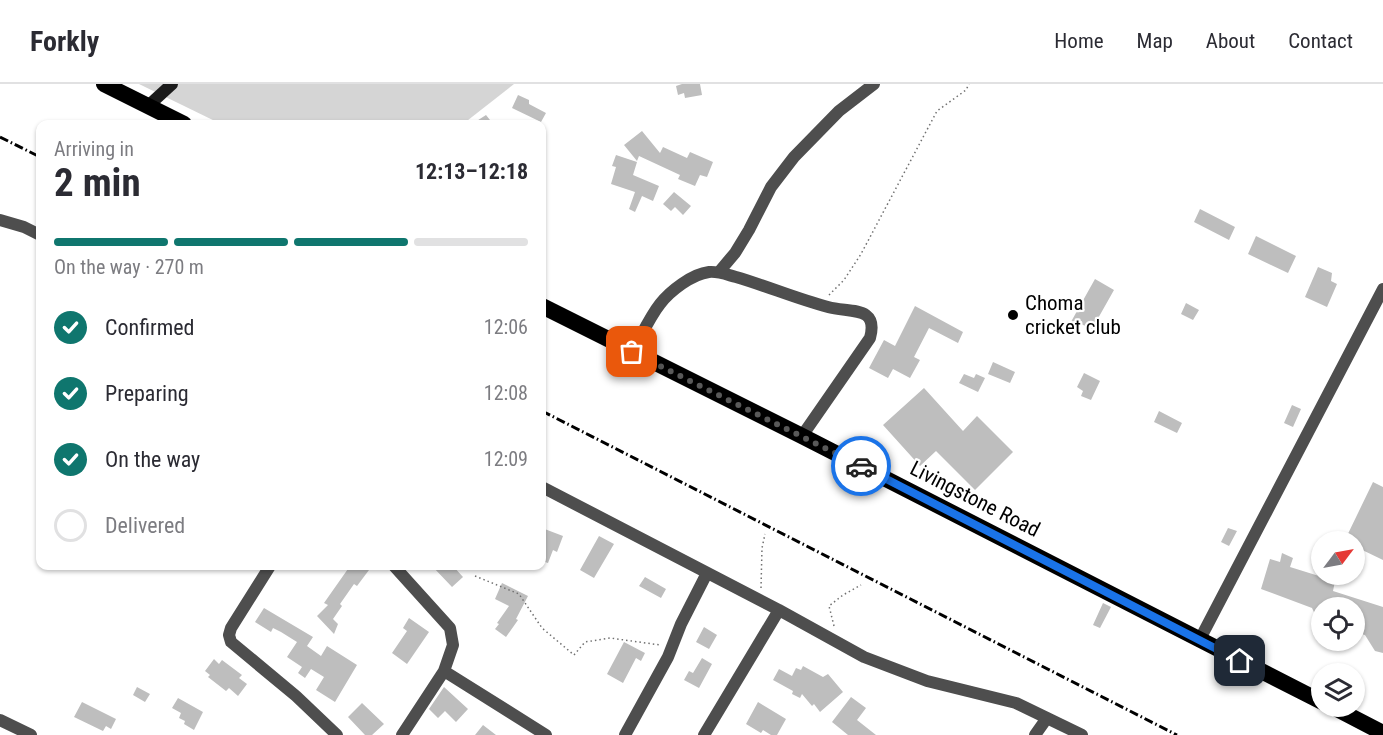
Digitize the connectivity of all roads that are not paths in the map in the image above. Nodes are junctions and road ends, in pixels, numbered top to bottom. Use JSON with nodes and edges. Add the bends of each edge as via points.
{"nodes":[{"id":1,"x":104,"y":84,"type":"edge"},
{"id":2,"x":172,"y":84,"type":"edge"},
{"id":3,"x":874,"y":84,"type":"edge"},
{"id":4,"x":148,"y":106,"type":"junction"},
{"id":5,"x":176,"y":120,"type":"edge"},
{"id":6,"x":0,"y":220,"type":"edge"},
{"id":7,"x":36,"y":233,"type":"edge"},
{"id":8,"x":719,"y":272,"type":"junction"},
{"id":9,"x":1383,"y":289,"type":"edge"},
{"id":10,"x":546,"y":308,"type":"edge"},
{"id":11,"x":632,"y":352,"type":"junction"},
{"id":12,"x":802,"y":436,"type":"junction"},
{"id":13,"x":546,"y":489,"type":"edge"},
{"id":14,"x":267,"y":570,"type":"edge"},
{"id":15,"x":398,"y":570,"type":"edge"},
{"id":16,"x":707,"y":573,"type":"junction"},
{"id":17,"x":779,"y":610,"type":"junction"},
{"id":18,"x":1199,"y":641,"type":"junction"},
{"id":19,"x":444,"y":671,"type":"junction"},
{"id":20,"x":1311,"y":697,"type":"edge"},
{"id":21,"x":1352,"y":717,"type":"edge"},
{"id":22,"x":1047,"y":718,"type":"junction"},
{"id":23,"x":0,"y":720,"type":"edge"},
{"id":24,"x":1383,"y":733,"type":"edge"},
{"id":25,"x":31,"y":735,"type":"edge"},
{"id":26,"x":337,"y":735,"type":"edge"},
{"id":27,"x":402,"y":735,"type":"edge"},
{"id":28,"x":546,"y":735,"type":"edge"},
{"id":29,"x":625,"y":735,"type":"edge"},
{"id":30,"x":704,"y":735,"type":"edge"},
{"id":31,"x":1035,"y":735,"type":"edge"},
{"id":32,"x":1082,"y":735,"type":"edge"}],
"edges":[{"from":1,"to":4,"type":"highway"},
{"from":2,"to":4,"type":"main road"},
{"from":3,"to":8,"type":"street","via":[[839,111],[794,157],[771,188],[735,253]]},
{"from":4,"to":5,"type":"highway"},
{"from":6,"to":7,"type":"street"},
{"from":8,"to":11,"type":"street","via":[[698,275],[660,303]]},
{"from":8,"to":12,"type":"street","via":[[825,307],[859,312],[871,321],[870,338]]},
{"from":9,"to":18,"type":"street"},
{"from":10,"to":11,"type":"highway","name":"Livingstone Road"},
{"from":11,"to":12,"type":"highway","name":"Livingstone Road"},
{"from":12,"to":18,"type":"highway","name":"Livingstone Road"},
{"from":13,"to":16,"type":"street"},
{"from":14,"to":26,"type":"street","via":[[231,628],[231,642]]},
{"from":15,"to":19,"type":"street","via":[[450,628],[453,645]]},
{"from":16,"to":17,"type":"street"},
{"from":16,"to":29,"type":"street"},
{"from":17,"to":22,"type":"street","via":[[864,657],[927,681],[1016,703]]},
{"from":17,"to":30,"type":"street"},
{"from":18,"to":20,"type":"highway","name":"Livingstone Road"},
{"from":19,"to":27,"type":"street"},
{"from":19,"to":28,"type":"street"},
{"from":21,"to":24,"type":"highway"},
{"from":22,"to":31,"type":"street"},
{"from":22,"to":32,"type":"street"},
{"from":23,"to":25,"type":"street"}]}
